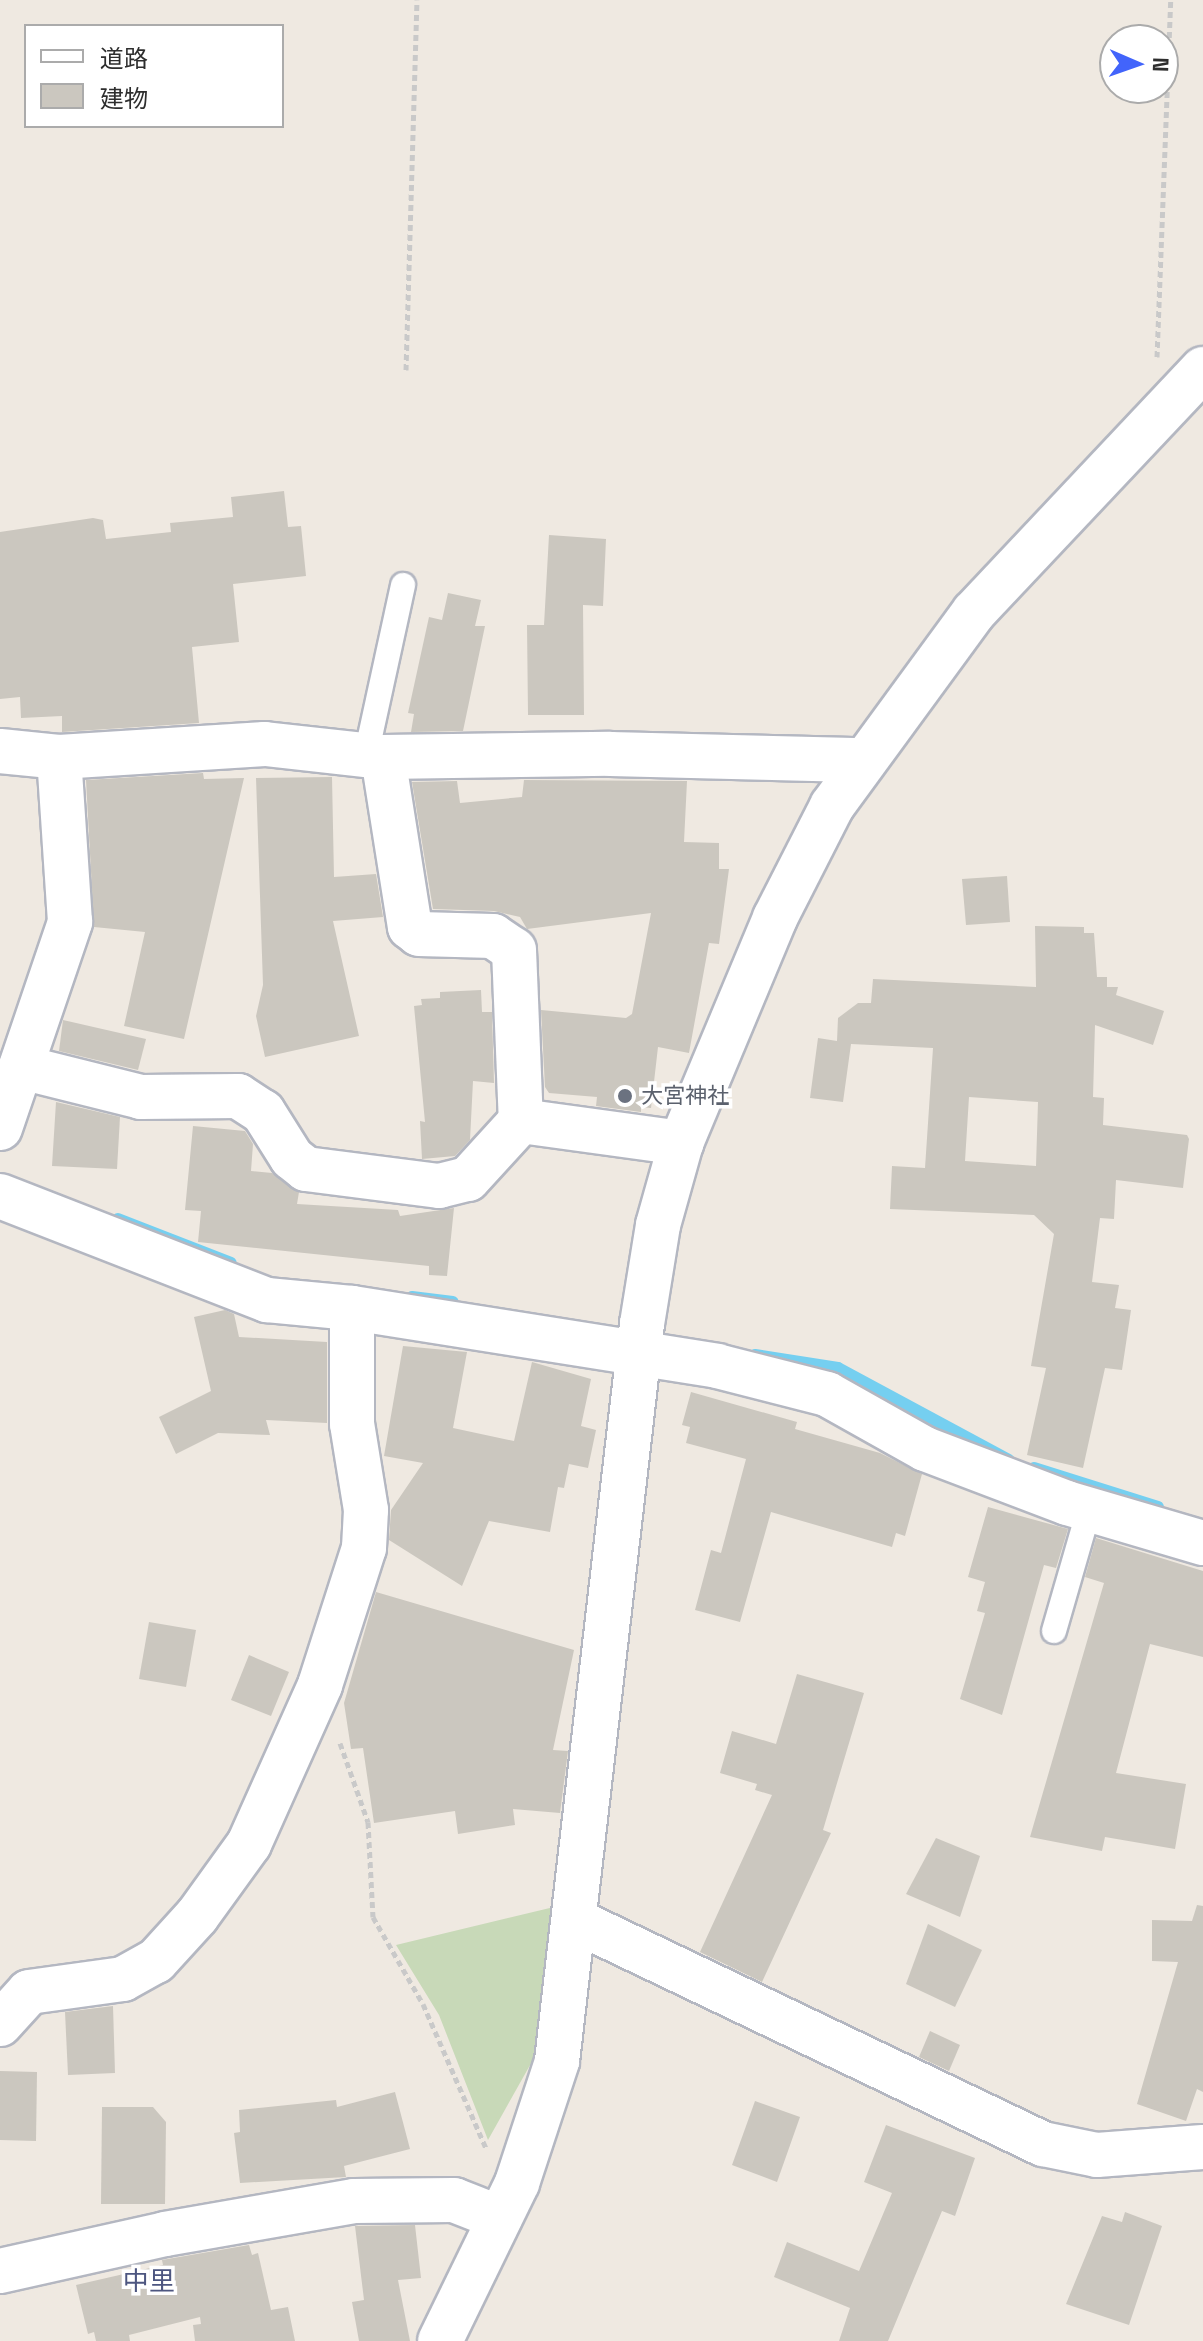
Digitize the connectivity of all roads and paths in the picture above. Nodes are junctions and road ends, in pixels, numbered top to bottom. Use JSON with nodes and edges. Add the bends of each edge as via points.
{"nodes":[{"id":1,"x":417,"y":0,"type":"edge"},
{"id":2,"x":1171,"y":0,"type":"edge"},
{"id":3,"x":1203,"y":369,"type":"edge"},
{"id":4,"x":406,"y":370,"type":"dead end"},
{"id":5,"x":1163,"y":406,"type":"junction"},
{"id":6,"x":403,"y":585,"type":"dead end"},
{"id":7,"x":0,"y":751,"type":"edge"},
{"id":8,"x":375,"y":756,"type":"junction"},
{"id":9,"x":59,"y":757,"type":"junction"},
{"id":10,"x":864,"y":760,"type":"junction"},
{"id":11,"x":21,"y":1067,"type":"junction"},
{"id":12,"x":521,"y":1121,"type":"junction"},
{"id":13,"x":0,"y":1128,"type":"edge"},
{"id":14,"x":681,"y":1143,"type":"junction"},
{"id":15,"x":11,"y":1200,"type":"edge"},
{"id":16,"x":352,"y":1308,"type":"junction"},
{"id":17,"x":640,"y":1344,"type":"junction"},
{"id":18,"x":1089,"y":1510,"type":"junction"},
{"id":19,"x":1203,"y":1543,"type":"edge"},
{"id":20,"x":1054,"y":1631,"type":"dead end"},
{"id":21,"x":320,"y":1685,"type":"junction"},
{"id":22,"x":576,"y":1921,"type":"junction"},
{"id":23,"x":0,"y":2024,"type":"edge"},
{"id":24,"x":1203,"y":2147,"type":"edge"},
{"id":25,"x":508,"y":2200,"type":"junction"},
{"id":26,"x":0,"y":2271,"type":"edge"},
{"id":27,"x":440,"y":2341,"type":"edge"}],
"edges":[{"from":1,"to":4,"type":"path"},
{"from":2,"to":5,"type":"path","via":[[1155,342]]},
{"from":3,"to":5,"type":"street"},
{"from":5,"to":10,"type":"street","via":[[974,612]]},
{"from":6,"to":8,"type":"lane"},
{"from":7,"to":9,"type":"street"},
{"from":8,"to":9,"type":"street","via":[[265,744]]},
{"from":8,"to":10,"type":"street"},
{"from":8,"to":12,"type":"street","via":[[410,927],[419,934],[493,936],[514,950]]},
{"from":9,"to":11,"type":"street","via":[[70,922]]},
{"from":10,"to":14,"type":"street","via":[[804,856]]},
{"from":11,"to":12,"type":"street","via":[[141,1097],[238,1096],[263,1112],[292,1158],[306,1169],[439,1186],[468,1179]]},
{"from":11,"to":13,"type":"street"},
{"from":12,"to":14,"type":"street"},
{"from":14,"to":17,"type":"street","via":[[658,1225]]},
{"from":15,"to":16,"type":"street","via":[[267,1300]]},
{"from":16,"to":17,"type":"street"},
{"from":16,"to":21,"type":"street","via":[[352,1424],[366,1510],[364,1548]]},
{"from":17,"to":18,"type":"street","via":[[827,1394],[925,1449]]},
{"from":17,"to":22,"type":"street"},
{"from":18,"to":19,"type":"street"},
{"from":18,"to":20,"type":"lane"},
{"from":21,"to":23,"type":"street","via":[[249,1844],[197,1916],[156,1961],[123,1979],[29,1992]]},
{"from":21,"to":25,"type":"path","via":[[368,1822],[373,1917],[423,2004]]},
{"from":22,"to":24,"type":"street","via":[[1043,2144],[1097,2155]]},
{"from":22,"to":25,"type":"street","via":[[557,2061]]},
{"from":25,"to":26,"type":"street","via":[[354,2201],[165,2234]]},
{"from":25,"to":27,"type":"street"}]}
